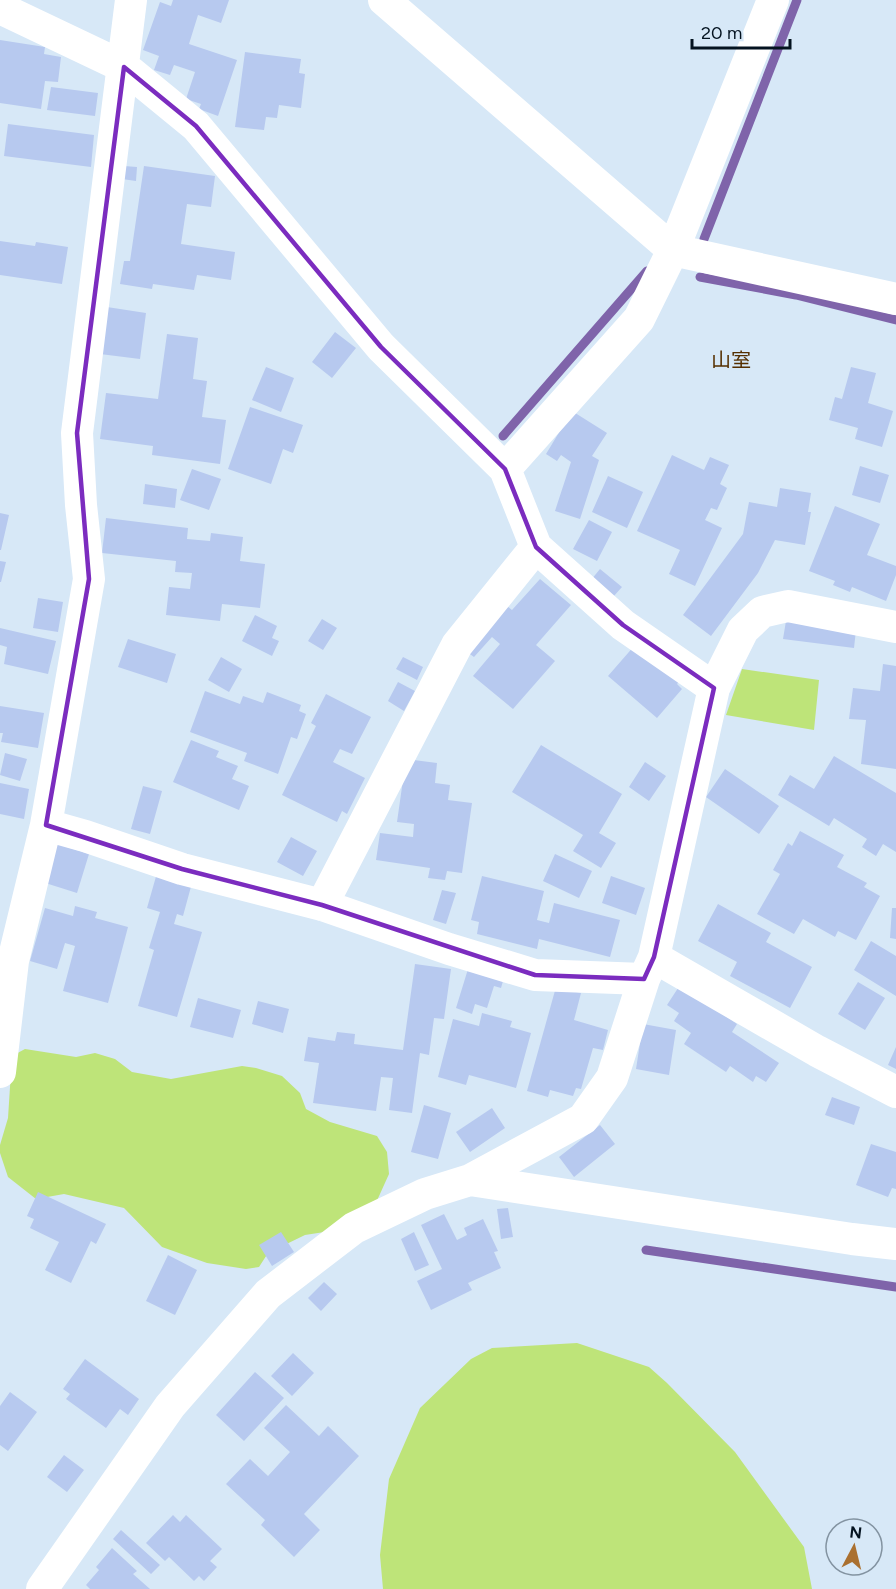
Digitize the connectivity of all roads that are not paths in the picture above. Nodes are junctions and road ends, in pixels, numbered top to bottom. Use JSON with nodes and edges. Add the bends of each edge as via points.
{"nodes":[{"id":1,"x":131,"y":0,"type":"edge"},
{"id":2,"x":384,"y":0,"type":"edge"},
{"id":3,"x":773,"y":0,"type":"edge"},
{"id":4,"x":0,"y":8,"type":"edge"},
{"id":5,"x":124,"y":66,"type":"junction"},
{"id":6,"x":673,"y":250,"type":"junction"},
{"id":7,"x":896,"y":299,"type":"edge"},
{"id":8,"x":505,"y":469,"type":"junction"},
{"id":9,"x":536,"y":547,"type":"junction"},
{"id":10,"x":896,"y":627,"type":"edge"},
{"id":11,"x":714,"y":688,"type":"junction"},
{"id":12,"x":46,"y":825,"type":"junction"},
{"id":13,"x":322,"y":905,"type":"junction"},
{"id":14,"x":649,"y":968,"type":"junction"},
{"id":15,"x":0,"y":1072,"type":"edge"},
{"id":16,"x":896,"y":1092,"type":"edge"},
{"id":17,"x":470,"y":1180,"type":"junction"},
{"id":18,"x":896,"y":1244,"type":"edge"},
{"id":19,"x":42,"y":1589,"type":"edge"}],
"edges":[{"from":1,"to":5,"type":"street"},
{"from":2,"to":6,"type":"street"},
{"from":3,"to":6,"type":"street"},
{"from":4,"to":5,"type":"street"},
{"from":5,"to":8,"type":"street","via":[[196,126],[381,347]]},
{"from":5,"to":12,"type":"street","via":[[77,433],[89,579]]},
{"from":6,"to":7,"type":"street"},
{"from":6,"to":8,"type":"street","via":[[639,320]]},
{"from":8,"to":9,"type":"street"},
{"from":9,"to":11,"type":"street","via":[[623,625]]},
{"from":9,"to":13,"type":"street","via":[[457,645]]},
{"from":10,"to":11,"type":"street","via":[[788,606],[762,612],[743,630]]},
{"from":11,"to":14,"type":"street"},
{"from":12,"to":13,"type":"street","via":[[182,869]]},
{"from":12,"to":15,"type":"street","via":[[13,962]]},
{"from":13,"to":14,"type":"street","via":[[535,975]]},
{"from":14,"to":16,"type":"street"},
{"from":14,"to":17,"type":"street","via":[[612,1078],[582,1119]]},
{"from":17,"to":18,"type":"street"},
{"from":17,"to":19,"type":"street","via":[[424,1194],[354,1228],[268,1294],[170,1406]]}]}
